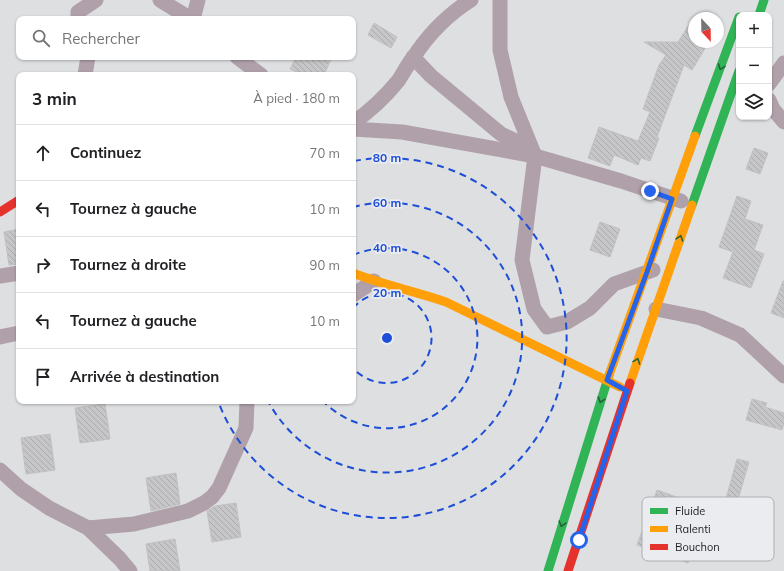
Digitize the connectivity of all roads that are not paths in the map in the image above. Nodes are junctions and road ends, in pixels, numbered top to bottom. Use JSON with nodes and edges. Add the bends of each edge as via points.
{"nodes":[{"id":1,"x":96,"y":0,"type":"edge"},
{"id":2,"x":160,"y":0,"type":"edge"},
{"id":3,"x":198,"y":0,"type":"edge"},
{"id":4,"x":471,"y":0,"type":"edge"},
{"id":5,"x":500,"y":0,"type":"edge"},
{"id":6,"x":764,"y":0,"type":"edge"},
{"id":7,"x":759,"y":12,"type":"edge"},
{"id":8,"x":78,"y":16,"type":"edge"},
{"id":9,"x":187,"y":16,"type":"edge"},
{"id":10,"x":193,"y":16,"type":"edge"},
{"id":11,"x":736,"y":25,"type":"edge"},
{"id":12,"x":413,"y":57,"type":"junction"},
{"id":13,"x":88,"y":60,"type":"edge"},
{"id":14,"x":241,"y":60,"type":"edge"},
{"id":15,"x":784,"y":63,"type":"edge"},
{"id":16,"x":86,"y":72,"type":"edge"},
{"id":17,"x":257,"y":72,"type":"edge"},
{"id":18,"x":736,"y":80,"type":"edge"},
{"id":19,"x":772,"y":80,"type":"edge"},
{"id":20,"x":736,"y":105,"type":"edge"},
{"id":21,"x":772,"y":107,"type":"edge"},
{"id":22,"x":725,"y":111,"type":"junction"},
{"id":23,"x":356,"y":121,"type":"edge"},
{"id":24,"x":784,"y":122,"type":"edge"},
{"id":25,"x":356,"y":129,"type":"edge"},
{"id":26,"x":533,"y":152,"type":"junction"},
{"id":27,"x":672,"y":199,"type":"junction"},
{"id":28,"x":16,"y":202,"type":"edge"},
{"id":29,"x":691,"y":204,"type":"junction"},
{"id":30,"x":0,"y":212,"type":"edge"},
{"id":31,"x":671,"y":265,"type":"junction"},
{"id":32,"x":647,"y":272,"type":"junction"},
{"id":33,"x":16,"y":273,"type":"edge"},
{"id":34,"x":356,"y":274,"type":"edge"},
{"id":35,"x":0,"y":276,"type":"edge"},
{"id":36,"x":374,"y":281,"type":"junction"},
{"id":37,"x":356,"y":293,"type":"edge"},
{"id":38,"x":656,"y":309,"type":"junction"},
{"id":39,"x":16,"y":334,"type":"edge"},
{"id":40,"x":0,"y":337,"type":"edge"},
{"id":41,"x":784,"y":376,"type":"edge"},
{"id":42,"x":607,"y":380,"type":"junction"},
{"id":43,"x":627,"y":391,"type":"junction"},
{"id":44,"x":247,"y":404,"type":"edge"},
{"id":45,"x":0,"y":470,"type":"edge"},
{"id":46,"x":88,"y":528,"type":"junction"},
{"id":47,"x":130,"y":571,"type":"edge"},
{"id":48,"x":548,"y":571,"type":"edge"},
{"id":49,"x":568,"y":571,"type":"edge"}],
"edges":[{"from":1,"to":8,"type":"street","via":[[78,12]]},
{"from":2,"to":9,"type":"street"},
{"from":3,"to":10,"type":"street"},
{"from":4,"to":12,"type":"street","via":[[434,30]]},
{"from":5,"to":26,"type":"street","via":[[500,50],[511,97]]},
{"from":6,"to":7,"type":"street"},
{"from":11,"to":27,"type":"street","one_way":true},
{"from":12,"to":23,"type":"street","via":[[399,80],[382,99]]},
{"from":12,"to":26,"type":"street","via":[[431,76],[501,134]]},
{"from":13,"to":16,"type":"street"},
{"from":14,"to":17,"type":"street"},
{"from":15,"to":19,"type":"street"},
{"from":18,"to":22,"type":"street"},
{"from":20,"to":22,"type":"street"},
{"from":21,"to":24,"type":"street"},
{"from":22,"to":29,"type":"street"},
{"from":25,"to":26,"type":"street","via":[[402,132]]},
{"from":26,"to":27,"type":"street"},
{"from":26,"to":32,"type":"street","via":[[522,260],[534,310],[547,327],[567,322],[590,308],[614,284]]},
{"from":27,"to":29,"type":"street"},
{"from":27,"to":32,"type":"street"},
{"from":28,"to":30,"type":"street"},
{"from":31,"to":29,"type":"street","one_way":true},
{"from":31,"to":32,"type":"street"},
{"from":31,"to":38,"type":"street"},
{"from":32,"to":42,"type":"street"},
{"from":33,"to":35,"type":"street"},
{"from":34,"to":36,"type":"street"},
{"from":36,"to":37,"type":"street"},
{"from":36,"to":42,"type":"street","via":[[446,302]]},
{"from":38,"to":41,"type":"street","via":[[701,318],[740,335]]},
{"from":43,"to":38,"type":"street","one_way":true},
{"from":39,"to":40,"type":"street"},
{"from":42,"to":43,"type":"street"},
{"from":42,"to":48,"type":"street","one_way":true},
{"from":43,"to":49,"type":"street"},
{"from":44,"to":46,"type":"street","via":[[246,428],[219,488],[212,497],[188,511],[134,524]]},
{"from":45,"to":46,"type":"street","via":[[21,489],[49,508]]},
{"from":46,"to":47,"type":"street"}]}
